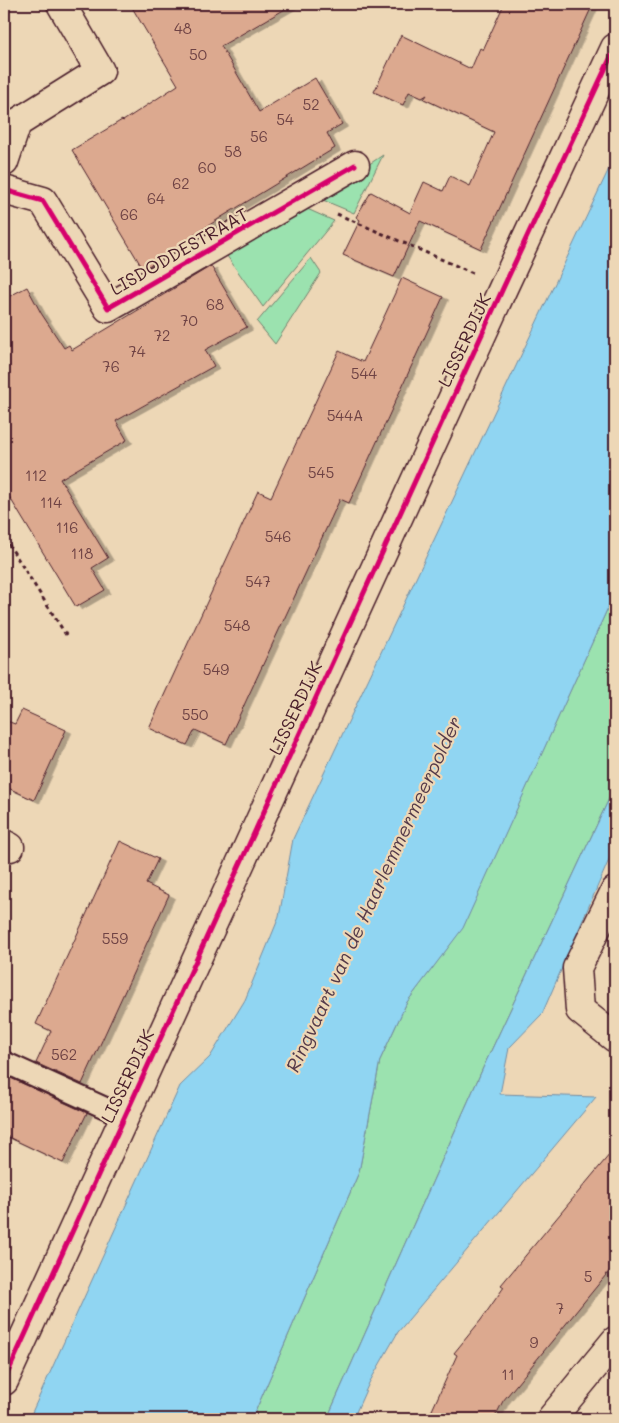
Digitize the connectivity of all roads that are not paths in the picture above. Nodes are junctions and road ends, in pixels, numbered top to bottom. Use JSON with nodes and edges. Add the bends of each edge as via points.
{"nodes":[{"id":1,"x":61,"y":4,"type":"edge"},
{"id":2,"x":615,"y":48,"type":"edge"},
{"id":3,"x":4,"y":162,"type":"edge"},
{"id":4,"x":355,"y":165,"type":"dead end"},
{"id":5,"x":4,"y":190,"type":"edge"},
{"id":6,"x":615,"y":891,"type":"edge"},
{"id":7,"x":615,"y":1038,"type":"edge"},
{"id":8,"x":4,"y":1062,"type":"edge"},
{"id":9,"x":124,"y":1116,"type":"junction"},
{"id":10,"x":615,"y":1341,"type":"edge"},
{"id":11,"x":4,"y":1381,"type":"edge"},
{"id":12,"x":551,"y":1419,"type":"edge"}],
"edges":[{"from":1,"to":3,"type":"street","via":[[100,71],[17,123]]},
{"from":2,"to":9,"type":"street","name":"LISSERDIJK"},
{"from":4,"to":5,"type":"street","name":"LISDODDESTRAAT","via":[[108,308],[43,201]]},
{"from":6,"to":7,"type":"street","via":[[577,968],[580,1010]]},
{"from":8,"to":9,"type":"lane"},
{"from":9,"to":11,"type":"street","name":"LISSERDIJK"},
{"from":10,"to":12,"type":"street"}]}
